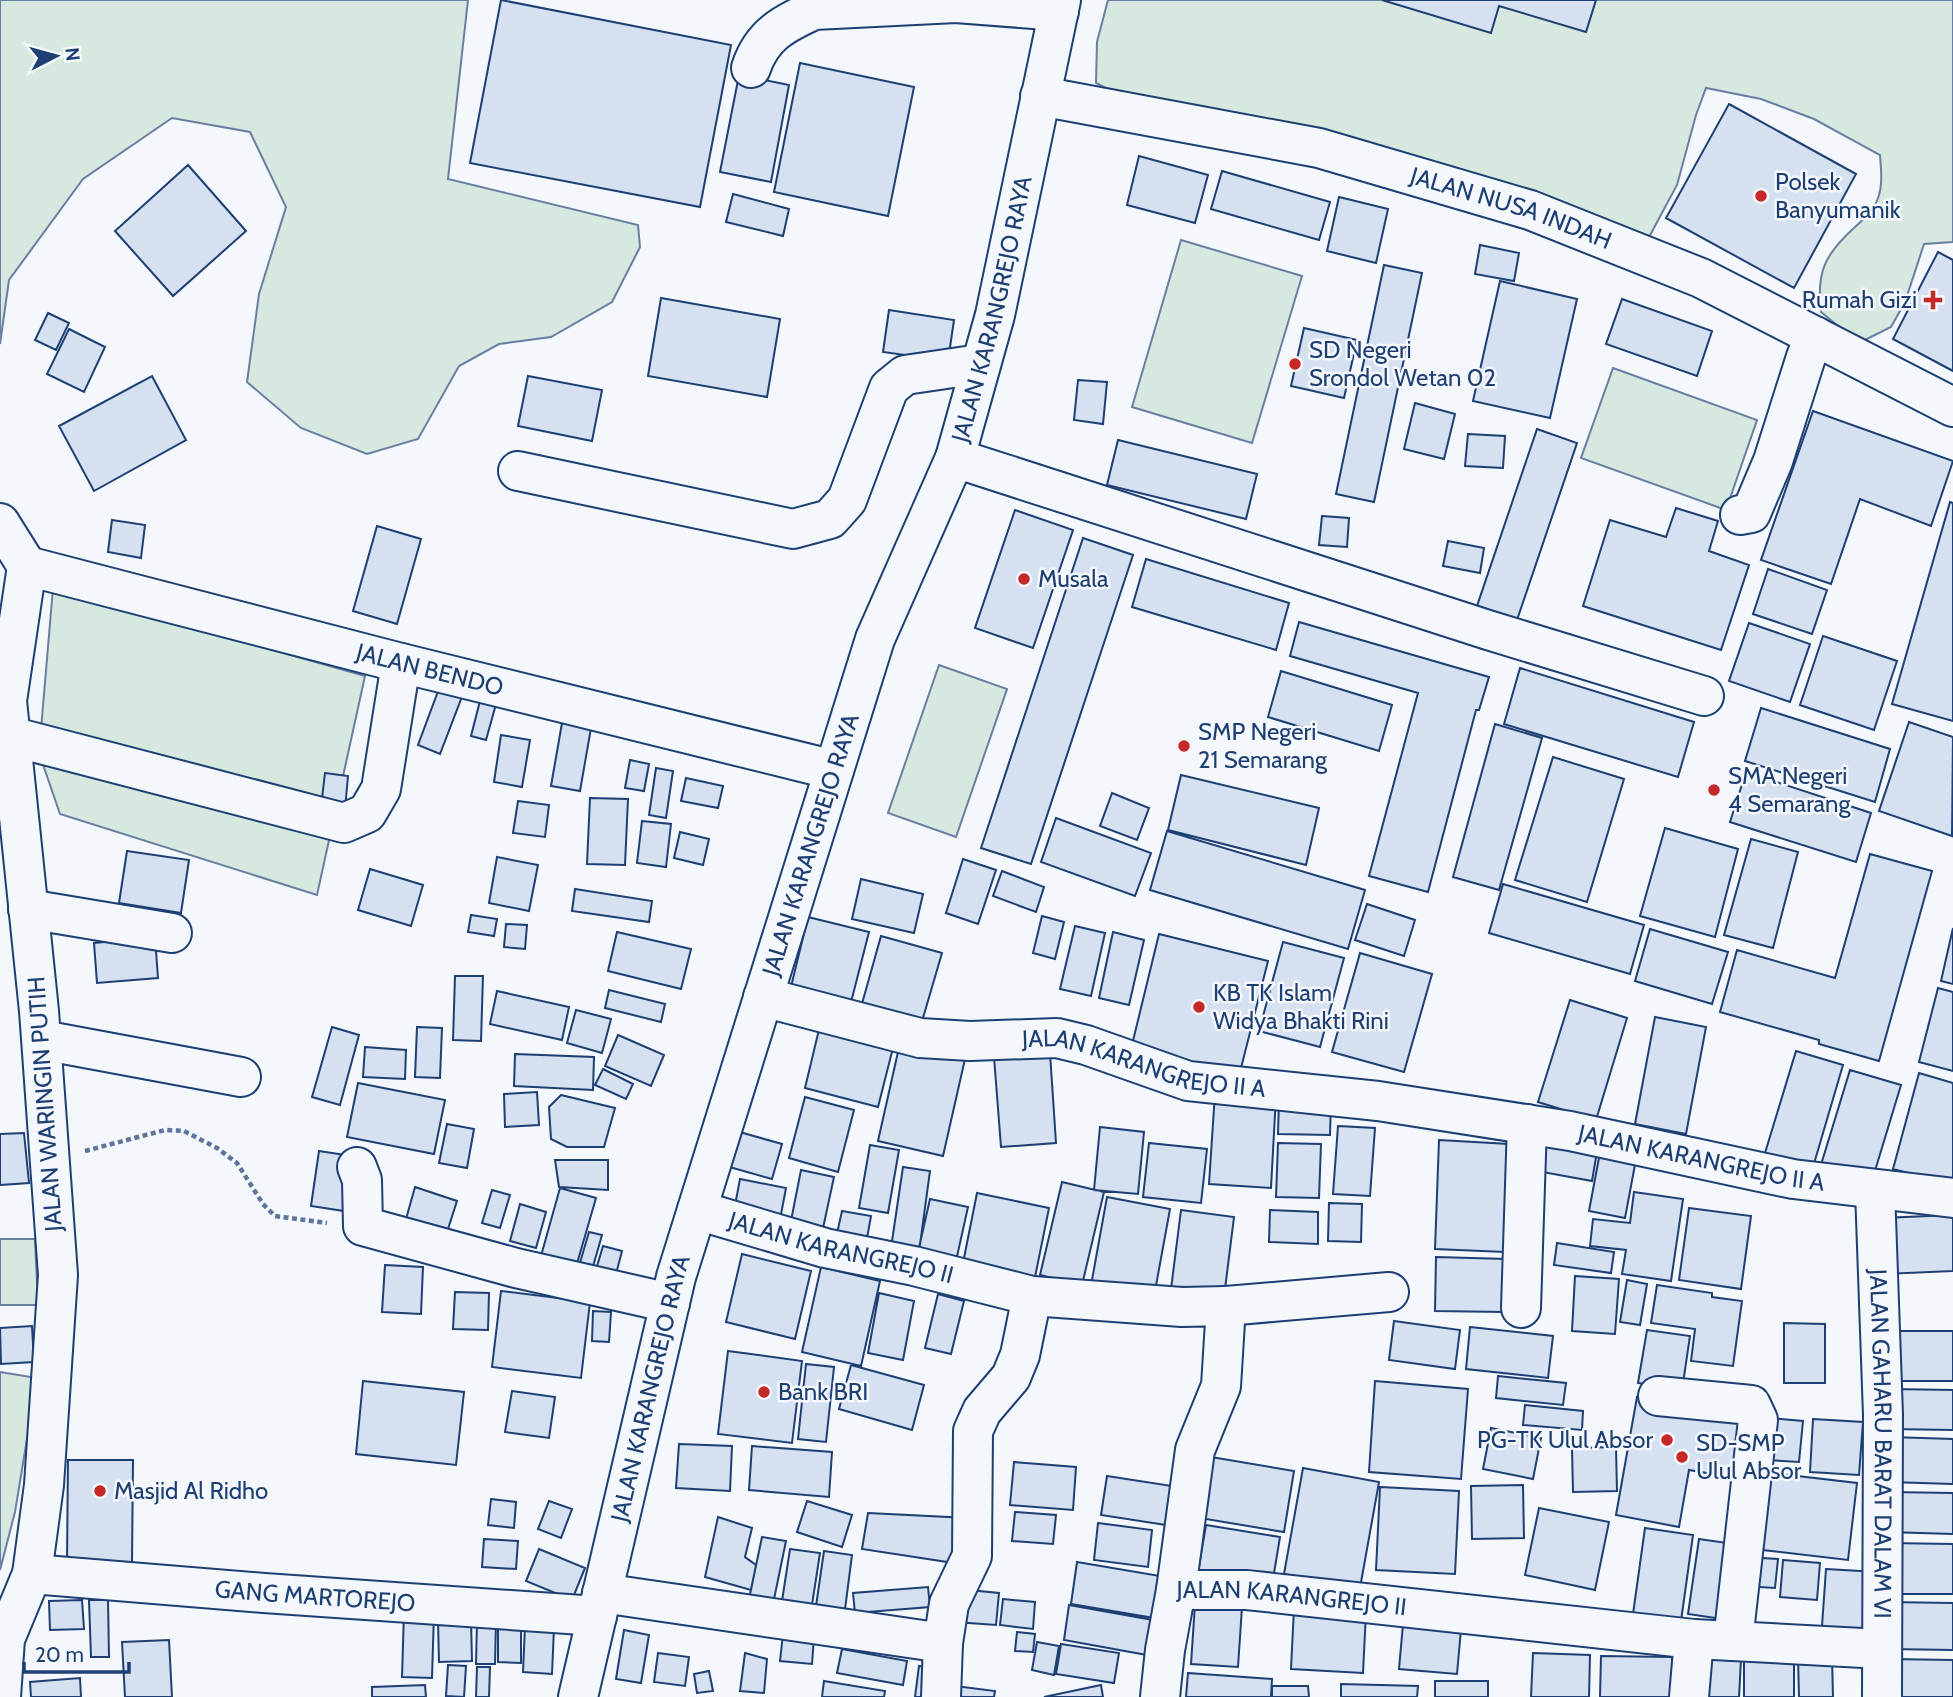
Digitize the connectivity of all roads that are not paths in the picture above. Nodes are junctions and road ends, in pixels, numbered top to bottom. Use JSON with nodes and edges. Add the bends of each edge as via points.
{"nodes":[{"id":1,"x":1060,"y":5,"type":"edge"},
{"id":2,"x":751,"y":68,"type":"dead end"},
{"id":3,"x":1040,"y":96,"type":"junction"},
{"id":4,"x":1815,"y":337,"type":"junction"},
{"id":5,"x":980,"y":365,"type":"junction"},
{"id":6,"x":1953,"y":407,"type":"edge"},
{"id":7,"x":955,"y":458,"type":"junction"},
{"id":8,"x":518,"y":471,"type":"dead end"},
{"id":9,"x":1740,"y":515,"type":"dead end"},
{"id":10,"x":0,"y":523,"type":"edge"},
{"id":11,"x":27,"y":566,"type":"junction"},
{"id":12,"x":401,"y":663,"type":"junction"},
{"id":13,"x":1704,"y":696,"type":"dead end"},
{"id":14,"x":10,"y":736,"type":"junction"},
{"id":15,"x":834,"y":770,"type":"junction"},
{"id":16,"x":11,"y":853,"type":"edge"},
{"id":17,"x":29,"y":909,"type":"junction"},
{"id":18,"x":172,"y":933,"type":"dead end"},
{"id":19,"x":764,"y":998,"type":"junction"},
{"id":20,"x":42,"y":1040,"type":"junction"},
{"id":21,"x":241,"y":1077,"type":"dead end"},
{"id":22,"x":1527,"y":1124,"type":"junction"},
{"id":23,"x":358,"y":1167,"type":"dead end"},
{"id":24,"x":1875,"y":1190,"type":"junction"},
{"id":25,"x":1953,"y":1198,"type":"edge"},
{"id":26,"x":697,"y":1210,"type":"junction"},
{"id":27,"x":1389,"y":1292,"type":"dead end"},
{"id":28,"x":1032,"y":1296,"type":"junction"},
{"id":29,"x":670,"y":1303,"type":"junction"},
{"id":30,"x":1226,"y":1306,"type":"junction"},
{"id":31,"x":1521,"y":1308,"type":"dead end"},
{"id":32,"x":1658,"y":1396,"type":"dead end"},
{"id":33,"x":32,"y":1574,"type":"junction"},
{"id":34,"x":1177,"y":1590,"type":"junction"},
{"id":35,"x":599,"y":1605,"type":"junction"},
{"id":36,"x":3,"y":1638,"type":"edge"},
{"id":37,"x":1694,"y":1639,"type":"junction"},
{"id":38,"x":1733,"y":1642,"type":"junction"},
{"id":39,"x":943,"y":1643,"type":"junction"},
{"id":40,"x":1882,"y":1649,"type":"junction"},
{"id":41,"x":1,"y":1697,"type":"edge"},
{"id":42,"x":578,"y":1697,"type":"edge"},
{"id":43,"x":942,"y":1697,"type":"edge"},
{"id":44,"x":1160,"y":1697,"type":"edge"},
{"id":45,"x":1689,"y":1697,"type":"edge"},
{"id":46,"x":1882,"y":1697,"type":"edge"}],
"edges":[{"from":1,"to":2,"type":"street","via":[[956,3],[814,10],[764,40]]},
{"from":1,"to":3,"type":"street","name":"JALAN KARANGREJO RAYA"},
{"from":3,"to":4,"type":"street","name":"JALAN NUSA INDAH","via":[[1319,148],[1530,211],[1701,278]]},
{"from":3,"to":5,"type":"street","name":"JALAN KARANGREJO RAYA","via":[[995,315]]},
{"from":4,"to":6,"type":"street","name":"JALAN NUSA INDAH"},
{"from":4,"to":9,"type":"street","via":[[1756,503],[1751,513]]},
{"from":5,"to":7,"type":"street","name":"JALAN KARANGREJO RAYA"},
{"from":5,"to":8,"type":"street","via":[[905,375],[889,388],[847,500],[830,519],[793,528]]},
{"from":7,"to":13,"type":"street"},
{"from":7,"to":15,"type":"street","name":"JALAN KARANGREJO RAYA","via":[[875,639]]},
{"from":10,"to":11,"type":"street"},
{"from":11,"to":12,"type":"street","name":"JALAN BENDO"},
{"from":11,"to":14,"type":"street","name":"JALAN WARINGIN PUTIH","via":[[6,701]]},
{"from":12,"to":14,"type":"street","via":[[381,789],[367,813],[344,823]]},
{"from":12,"to":15,"type":"street","name":"JALAN BENDO"},
{"from":14,"to":16,"type":"street","name":"JALAN WARINGIN PUTIH"},
{"from":15,"to":19,"type":"street","name":"JALAN KARANGREJO RAYA"},
{"from":16,"to":17,"type":"street","name":"JALAN WARINGIN PUTIH"},
{"from":17,"to":18,"type":"street"},
{"from":17,"to":20,"type":"street","name":"JALAN WARINGIN PUTIH"},
{"from":19,"to":22,"type":"street","name":"JALAN KARANGREJO II A","via":[[920,1038],[1057,1038],[1188,1081],[1342,1096]]},
{"from":19,"to":26,"type":"street","name":"JALAN KARANGREJO RAYA"},
{"from":20,"to":21,"type":"street"},
{"from":20,"to":33,"type":"street","name":"JALAN WARINGIN PUTIH","via":[[58,1275],[44,1485]]},
{"from":22,"to":24,"type":"street","name":"JALAN KARANGREJO II A","via":[[1793,1179]]},
{"from":22,"to":31,"type":"street"},
{"from":23,"to":29,"type":"street","via":[[363,1226],[516,1268]]},
{"from":24,"to":25,"type":"street","name":"JALAN KARANGREJO II A"},
{"from":24,"to":40,"type":"street","name":"JALAN GAHARU BARAT DALAM VI","via":[[1883,1415]]},
{"from":26,"to":28,"type":"street","name":"JALAN KARANGREJO II","via":[[825,1248]]},
{"from":26,"to":29,"type":"street","name":"JALAN KARANGREJO RAYA"},
{"from":27,"to":30,"type":"street"},
{"from":28,"to":30,"type":"street","name":"JALAN KARANGREJO II"},
{"from":28,"to":39,"type":"street","via":[[1011,1377],[982,1411],[973,1431],[972,1556],[950,1597]]},
{"from":29,"to":35,"type":"street","name":"JALAN KARANGREJO RAYA"},
{"from":30,"to":34,"type":"street","name":"JALAN KARANGREJO II","via":[[1221,1386],[1195,1450]]},
{"from":32,"to":38,"type":"street","via":[[1751,1405],[1758,1420]]},
{"from":33,"to":35,"type":"street","name":"GANG MARTOREJO","via":[[277,1594]]},
{"from":33,"to":36,"type":"street","name":"JALAN WARINGIN PUTIH"},
{"from":34,"to":37,"type":"street","name":"JALAN KARANGREJO II","via":[[1247,1590]]},
{"from":34,"to":44,"type":"street"},
{"from":35,"to":39,"type":"street","name":"GANG MARTOREJO"},
{"from":35,"to":42,"type":"street","name":"JALAN KARANGREJO RAYA"},
{"from":36,"to":41,"type":"street","name":"JALAN WARINGIN PUTIH"},
{"from":37,"to":38,"type":"street","name":"JALAN KARANGREJO II"},
{"from":37,"to":45,"type":"street"},
{"from":38,"to":40,"type":"street","name":"JALAN KARANGREJO II"},
{"from":39,"to":43,"type":"street"},
{"from":40,"to":46,"type":"street","name":"JALAN GAHARU BARAT DALAM VI"}]}
